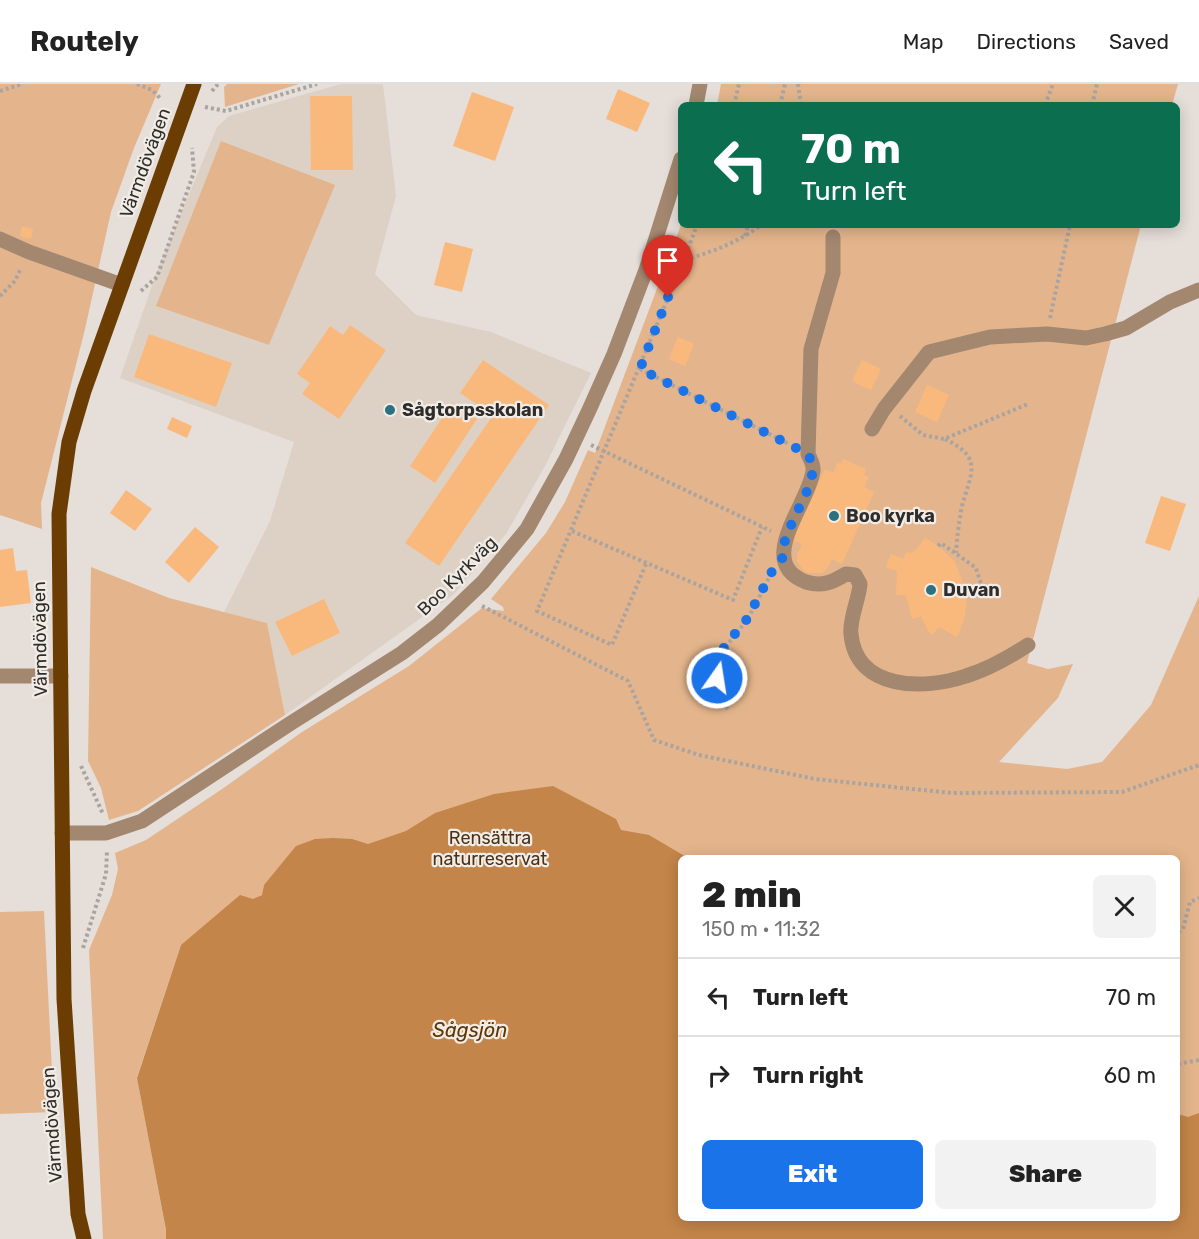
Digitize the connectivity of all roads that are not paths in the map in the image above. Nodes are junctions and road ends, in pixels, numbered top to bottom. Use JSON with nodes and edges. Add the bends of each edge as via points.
{"nodes":[{"id":1,"x":194,"y":84,"type":"edge"},
{"id":2,"x":700,"y":84,"type":"edge"},
{"id":3,"x":697,"y":102,"type":"edge"},
{"id":4,"x":678,"y":169,"type":"edge"},
{"id":5,"x":833,"y":237,"type":"dead end"},
{"id":6,"x":0,"y":239,"type":"edge"},
{"id":7,"x":122,"y":285,"type":"junction"},
{"id":8,"x":1199,"y":290,"type":"edge"},
{"id":9,"x":872,"y":429,"type":"dead end"},
{"id":10,"x":1028,"y":645,"type":"dead end"},
{"id":11,"x":0,"y":676,"type":"edge"},
{"id":12,"x":61,"y":676,"type":"junction"},
{"id":13,"x":62,"y":833,"type":"junction"},
{"id":14,"x":78,"y":1214,"type":"junction"},
{"id":15,"x":72,"y":1239,"type":"edge"},
{"id":16,"x":84,"y":1239,"type":"edge"}],
"edges":[{"from":1,"to":7,"type":"main road","name":"Värmdövägen"},
{"from":2,"to":3,"type":"street"},
{"from":4,"to":13,"type":"street","name":"Boo Kyrkväg","via":[[614,354],[566,459],[527,529],[483,582],[402,653],[142,821],[106,833]]},
{"from":5,"to":10,"type":"street","via":[[833,273],[811,348],[808,454],[814,468],[785,538],[786,564],[795,575],[812,584],[823,585],[846,574],[855,575],[860,584],[850,632],[856,654],[868,669],[896,683],[965,677]]},
{"from":6,"to":7,"type":"street"},
{"from":7,"to":12,"type":"main road","name":"Värmdövägen","via":[[84,390],[62,480]]},
{"from":8,"to":9,"type":"street","via":[[1126,328],[1086,338],[1047,334],[990,337],[929,352]]},
{"from":11,"to":12,"type":"street"},
{"from":12,"to":13,"type":"main road","name":"Värmdövägen"},
{"from":13,"to":14,"type":"main road","name":"Värmdövägen","via":[[64,999]]},
{"from":14,"to":15,"type":"main road","name":"Värmdövägen"},
{"from":14,"to":16,"type":"main road","name":"Värmdövägen"}]}
